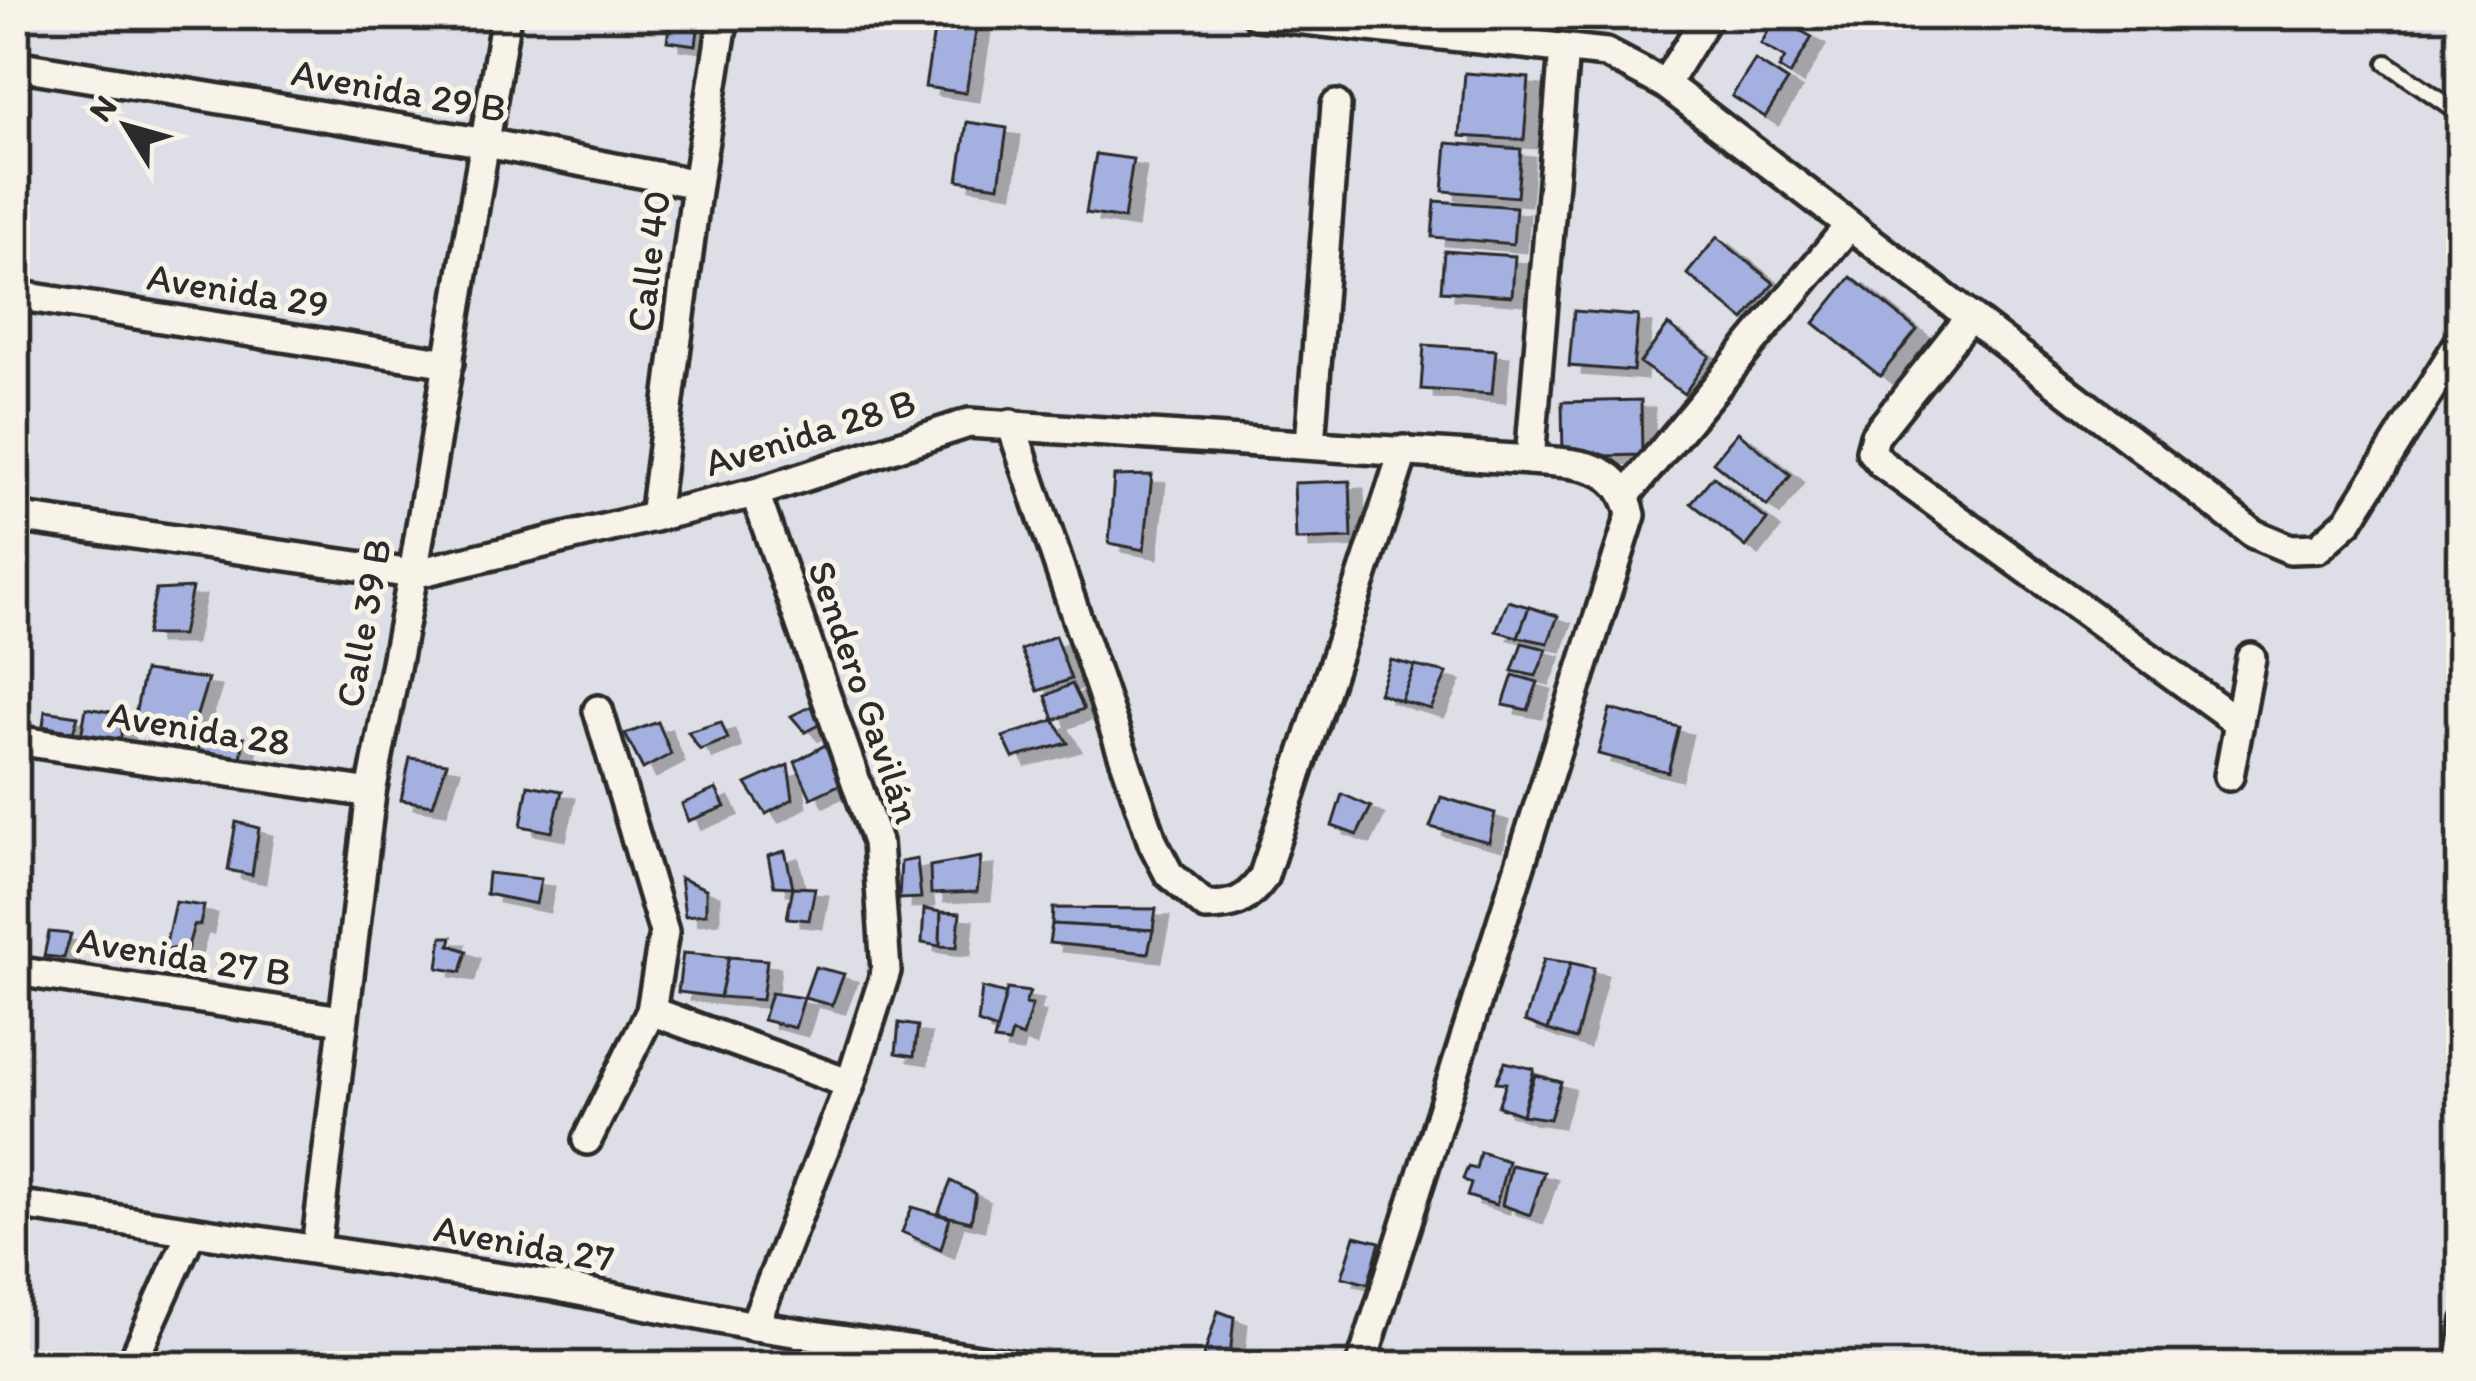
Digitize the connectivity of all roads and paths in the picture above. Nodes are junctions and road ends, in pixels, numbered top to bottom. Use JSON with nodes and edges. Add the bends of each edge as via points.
{"nodes":[{"id":1,"x":506,"y":15,"type":"edge"},
{"id":2,"x":724,"y":15,"type":"edge"},
{"id":3,"x":1257,"y":15,"type":"edge"},
{"id":4,"x":1708,"y":15,"type":"edge"},
{"id":5,"x":1495,"y":28,"type":"edge"},
{"id":6,"x":1564,"y":49,"type":"junction"},
{"id":7,"x":2387,"y":63,"type":"dead end"},
{"id":8,"x":15,"y":65,"type":"edge"},
{"id":9,"x":1665,"y":84,"type":"junction"},
{"id":10,"x":1336,"y":105,"type":"dead end"},
{"id":11,"x":2461,"y":114,"type":"edge"},
{"id":12,"x":486,"y":143,"type":"junction"},
{"id":13,"x":697,"y":184,"type":"junction"},
{"id":14,"x":1848,"y":227,"type":"junction"},
{"id":15,"x":15,"y":295,"type":"edge"},
{"id":16,"x":1968,"y":319,"type":"junction"},
{"id":17,"x":2461,"y":340,"type":"edge"},
{"id":18,"x":448,"y":363,"type":"junction"},
{"id":19,"x":1011,"y":424,"type":"junction"},
{"id":20,"x":1310,"y":444,"type":"junction"},
{"id":21,"x":1404,"y":450,"type":"junction"},
{"id":22,"x":1530,"y":460,"type":"junction"},
{"id":23,"x":755,"y":494,"type":"junction"},
{"id":24,"x":1627,"y":494,"type":"junction"},
{"id":25,"x":15,"y":517,"type":"edge"},
{"id":26,"x":654,"y":517,"type":"junction"},
{"id":27,"x":413,"y":574,"type":"junction"},
{"id":28,"x":2251,"y":658,"type":"dead end"},
{"id":29,"x":598,"y":710,"type":"dead end"},
{"id":30,"x":2238,"y":722,"type":"junction"},
{"id":31,"x":15,"y":740,"type":"edge"},
{"id":32,"x":2229,"y":776,"type":"dead end"},
{"id":33,"x":371,"y":793,"type":"junction"},
{"id":34,"x":15,"y":970,"type":"edge"},
{"id":35,"x":651,"y":1011,"type":"junction"},
{"id":36,"x":342,"y":1019,"type":"junction"},
{"id":37,"x":850,"y":1084,"type":"junction"},
{"id":38,"x":587,"y":1140,"type":"dead end"},
{"id":39,"x":15,"y":1204,"type":"edge"},
{"id":40,"x":191,"y":1232,"type":"junction"},
{"id":41,"x":316,"y":1249,"type":"junction"},
{"id":42,"x":2461,"y":1319,"type":"edge"},
{"id":43,"x":754,"y":1326,"type":"junction"},
{"id":44,"x":988,"y":1364,"type":"edge"},
{"id":45,"x":131,"y":1366,"type":"edge"},
{"id":46,"x":1019,"y":1366,"type":"edge"},
{"id":47,"x":1361,"y":1366,"type":"edge"},
{"id":48,"x":2453,"y":1366,"type":"edge"}],
"edges":[{"from":1,"to":12,"type":"street","name":"Calle 39 B"},
{"from":2,"to":13,"type":"street","name":"Calle 40"},
{"from":3,"to":5,"type":"street"},
{"from":4,"to":9,"type":"street"},
{"from":5,"to":6,"type":"street"},
{"from":6,"to":9,"type":"street","via":[[1606,53]]},
{"from":6,"to":22,"type":"street"},
{"from":7,"to":11,"type":"lane"},
{"from":8,"to":12,"type":"street","name":"Avenida 29 B"},
{"from":9,"to":14,"type":"street"},
{"from":10,"to":20,"type":"street"},
{"from":12,"to":13,"type":"street","name":"Avenida 29 B"},
{"from":12,"to":18,"type":"street","name":"Calle 39 B"},
{"from":13,"to":26,"type":"street","name":"Calle 40"},
{"from":14,"to":16,"type":"street"},
{"from":14,"to":24,"type":"street"},
{"from":15,"to":18,"type":"street","name":"Avenida 29"},
{"from":16,"to":17,"type":"street","via":[[2254,534],[2290,549],[2318,548],[2350,520]]},
{"from":16,"to":30,"type":"street","via":[[1871,451]]},
{"from":18,"to":27,"type":"street","name":"Calle 39 B"},
{"from":19,"to":20,"type":"street","name":"Avenida 28 B"},
{"from":19,"to":21,"type":"street","via":[[1153,844],[1169,874],[1206,906],[1247,899],[1263,878]]},
{"from":19,"to":23,"type":"street","name":"Avenida 28 B","via":[[969,423]]},
{"from":20,"to":21,"type":"street","name":"Avenida 28 B"},
{"from":21,"to":22,"type":"street","name":"Avenida 28 B"},
{"from":22,"to":24,"type":"street","name":"Avenida 28 B","via":[[1611,475]]},
{"from":23,"to":26,"type":"street","name":"Avenida 28 B"},
{"from":23,"to":37,"type":"street","name":"Sendero Gavilán","via":[[877,842],[886,970]]},
{"from":24,"to":47,"type":"street","via":[[1630,514]]},
{"from":25,"to":27,"type":"street","name":"Avenida 28 B"},
{"from":26,"to":27,"type":"street","name":"Avenida 28 B"},
{"from":27,"to":33,"type":"street","name":"Calle 39 B"},
{"from":28,"to":30,"type":"street"},
{"from":29,"to":35,"type":"street","via":[[664,932]]},
{"from":30,"to":32,"type":"street"},
{"from":31,"to":33,"type":"street","name":"Avenida 28"},
{"from":33,"to":36,"type":"street","name":"Calle 39 B"},
{"from":34,"to":36,"type":"street","name":"Avenida 27 B"},
{"from":35,"to":37,"type":"street"},
{"from":35,"to":38,"type":"street"},
{"from":36,"to":41,"type":"street","name":"Calle 39 B"},
{"from":37,"to":43,"type":"street","name":"Sendero Gavilán"},
{"from":39,"to":40,"type":"street","name":"Avenida 27"},
{"from":40,"to":41,"type":"street","name":"Avenida 27"},
{"from":40,"to":45,"type":"street"},
{"from":41,"to":43,"type":"street","name":"Avenida 27"},
{"from":42,"to":48,"type":"lane"},
{"from":43,"to":44,"type":"street","name":"Avenida 27"},
{"from":44,"to":46,"type":"street","name":"Avenida 27"}]}
